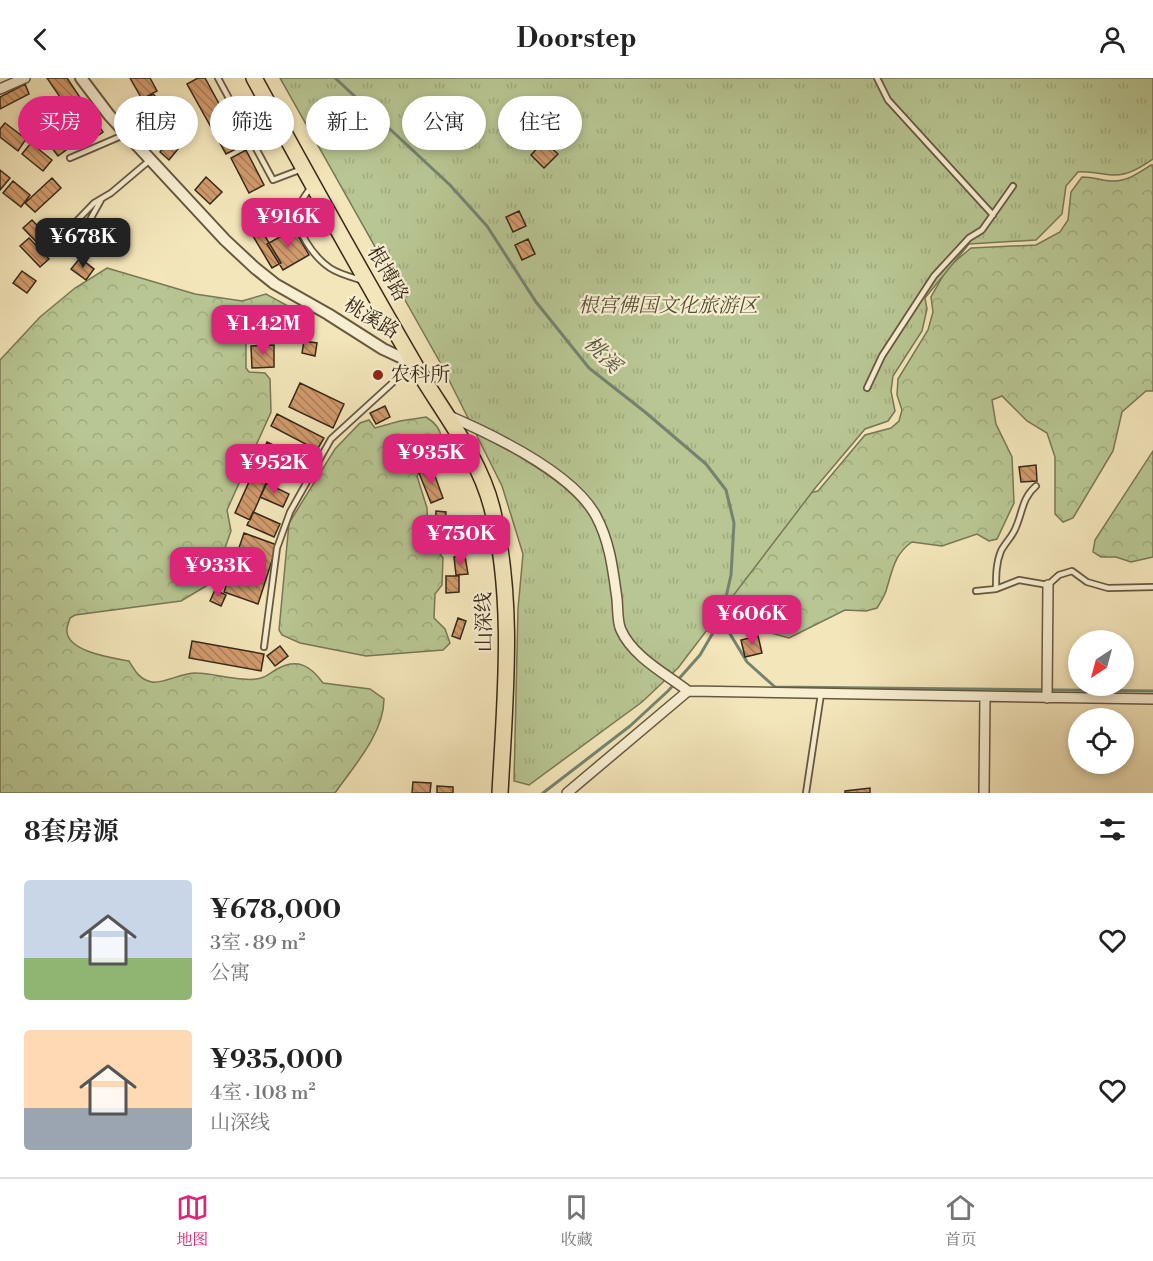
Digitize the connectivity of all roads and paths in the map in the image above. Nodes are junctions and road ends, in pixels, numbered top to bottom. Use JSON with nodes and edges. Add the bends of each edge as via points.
{"nodes":[{"id":1,"x":25,"y":78,"type":"edge"},
{"id":2,"x":81,"y":78,"type":"edge"},
{"id":3,"x":218,"y":78,"type":"edge"},
{"id":4,"x":254,"y":78,"type":"edge"},
{"id":5,"x":877,"y":78,"type":"edge"},
{"id":6,"x":0,"y":89,"type":"edge"},
{"id":7,"x":114,"y":121,"type":"edge"},
{"id":8,"x":114,"y":139,"type":"edge"},
{"id":9,"x":141,"y":150,"type":"edge"},
{"id":10,"x":70,"y":158,"type":"dead end"},
{"id":11,"x":150,"y":160,"type":"junction"},
{"id":12,"x":303,"y":169,"type":"junction"},
{"id":13,"x":313,"y":184,"type":"junction"},
{"id":14,"x":1013,"y":186,"type":"dead end"},
{"id":15,"x":100,"y":200,"type":"junction"},
{"id":16,"x":993,"y":215,"type":"junction"},
{"id":17,"x":66,"y":232,"type":"dead end"},
{"id":18,"x":63,"y":252,"type":"dead end"},
{"id":19,"x":367,"y":281,"type":"junction"},
{"id":20,"x":414,"y":363,"type":"junction"},
{"id":21,"x":867,"y":388,"type":"dead end"},
{"id":22,"x":447,"y":415,"type":"junction"},
{"id":23,"x":1036,"y":486,"type":"dead end"},
{"id":24,"x":1048,"y":585,"type":"junction"},
{"id":25,"x":1153,"y":587,"type":"edge"},
{"id":26,"x":996,"y":589,"type":"junction"},
{"id":27,"x":976,"y":591,"type":"dead end"},
{"id":28,"x":264,"y":647,"type":"dead end"},
{"id":29,"x":688,"y":691,"type":"junction"},
{"id":30,"x":820,"y":694,"type":"junction"},
{"id":31,"x":985,"y":698,"type":"junction"},
{"id":32,"x":1047,"y":698,"type":"junction"},
{"id":33,"x":1153,"y":699,"type":"edge"},
{"id":34,"x":500,"y":793,"type":"edge"},
{"id":35,"x":567,"y":793,"type":"edge"},
{"id":36,"x":806,"y":793,"type":"edge"},
{"id":37,"x":984,"y":793,"type":"edge"}],
"edges":[{"from":1,"to":6,"type":"street"},
{"from":2,"to":7,"type":"street","name":"桃溪路"},
{"from":3,"to":12,"type":"lane","via":[[273,180]]},
{"from":4,"to":12,"type":"highway","name":"根博路"},
{"from":5,"to":16,"type":"lane","via":[[888,100]]},
{"from":8,"to":10,"type":"lane"},
{"from":9,"to":11,"type":"street","name":"桃溪路"},
{"from":11,"to":15,"type":"lane"},
{"from":11,"to":20,"type":"street","name":"桃溪路","via":[[225,240],[275,284],[383,349]]},
{"from":12,"to":13,"type":"highway","name":"根博路"},
{"from":13,"to":19,"type":"highway","name":"根博路"},
{"from":13,"to":19,"type":"lane","via":[[299,207],[300,230],[318,258],[332,269]]},
{"from":14,"to":16,"type":"lane"},
{"from":15,"to":17,"type":"lane"},
{"from":15,"to":18,"type":"lane","via":[[86,227]]},
{"from":16,"to":21,"type":"lane","via":[[934,276],[892,339]]},
{"from":19,"to":20,"type":"highway","name":"根博路"},
{"from":20,"to":22,"type":"highway","name":"山深线"},
{"from":20,"to":28,"type":"lane","via":[[331,439],[290,513],[277,548]]},
{"from":22,"to":29,"type":"street","via":[[495,437],[553,472],[596,514],[611,553],[620,630],[641,655]]},
{"from":22,"to":34,"type":"highway","name":"山深线","via":[[476,467],[491,505],[500,544],[506,589],[507,672]]},
{"from":23,"to":26,"type":"lane","via":[[1023,503],[1017,527],[1001,552]]},
{"from":24,"to":25,"type":"lane","via":[[1059,575],[1072,571],[1088,582],[1108,588]]},
{"from":24,"to":26,"type":"lane","via":[[1019,580]]},
{"from":24,"to":32,"type":"street"},
{"from":26,"to":27,"type":"lane"},
{"from":29,"to":30,"type":"street"},
{"from":29,"to":35,"type":"street"},
{"from":30,"to":31,"type":"street"},
{"from":30,"to":36,"type":"lane"},
{"from":31,"to":32,"type":"street"},
{"from":31,"to":37,"type":"street"},
{"from":32,"to":33,"type":"street"}]}
